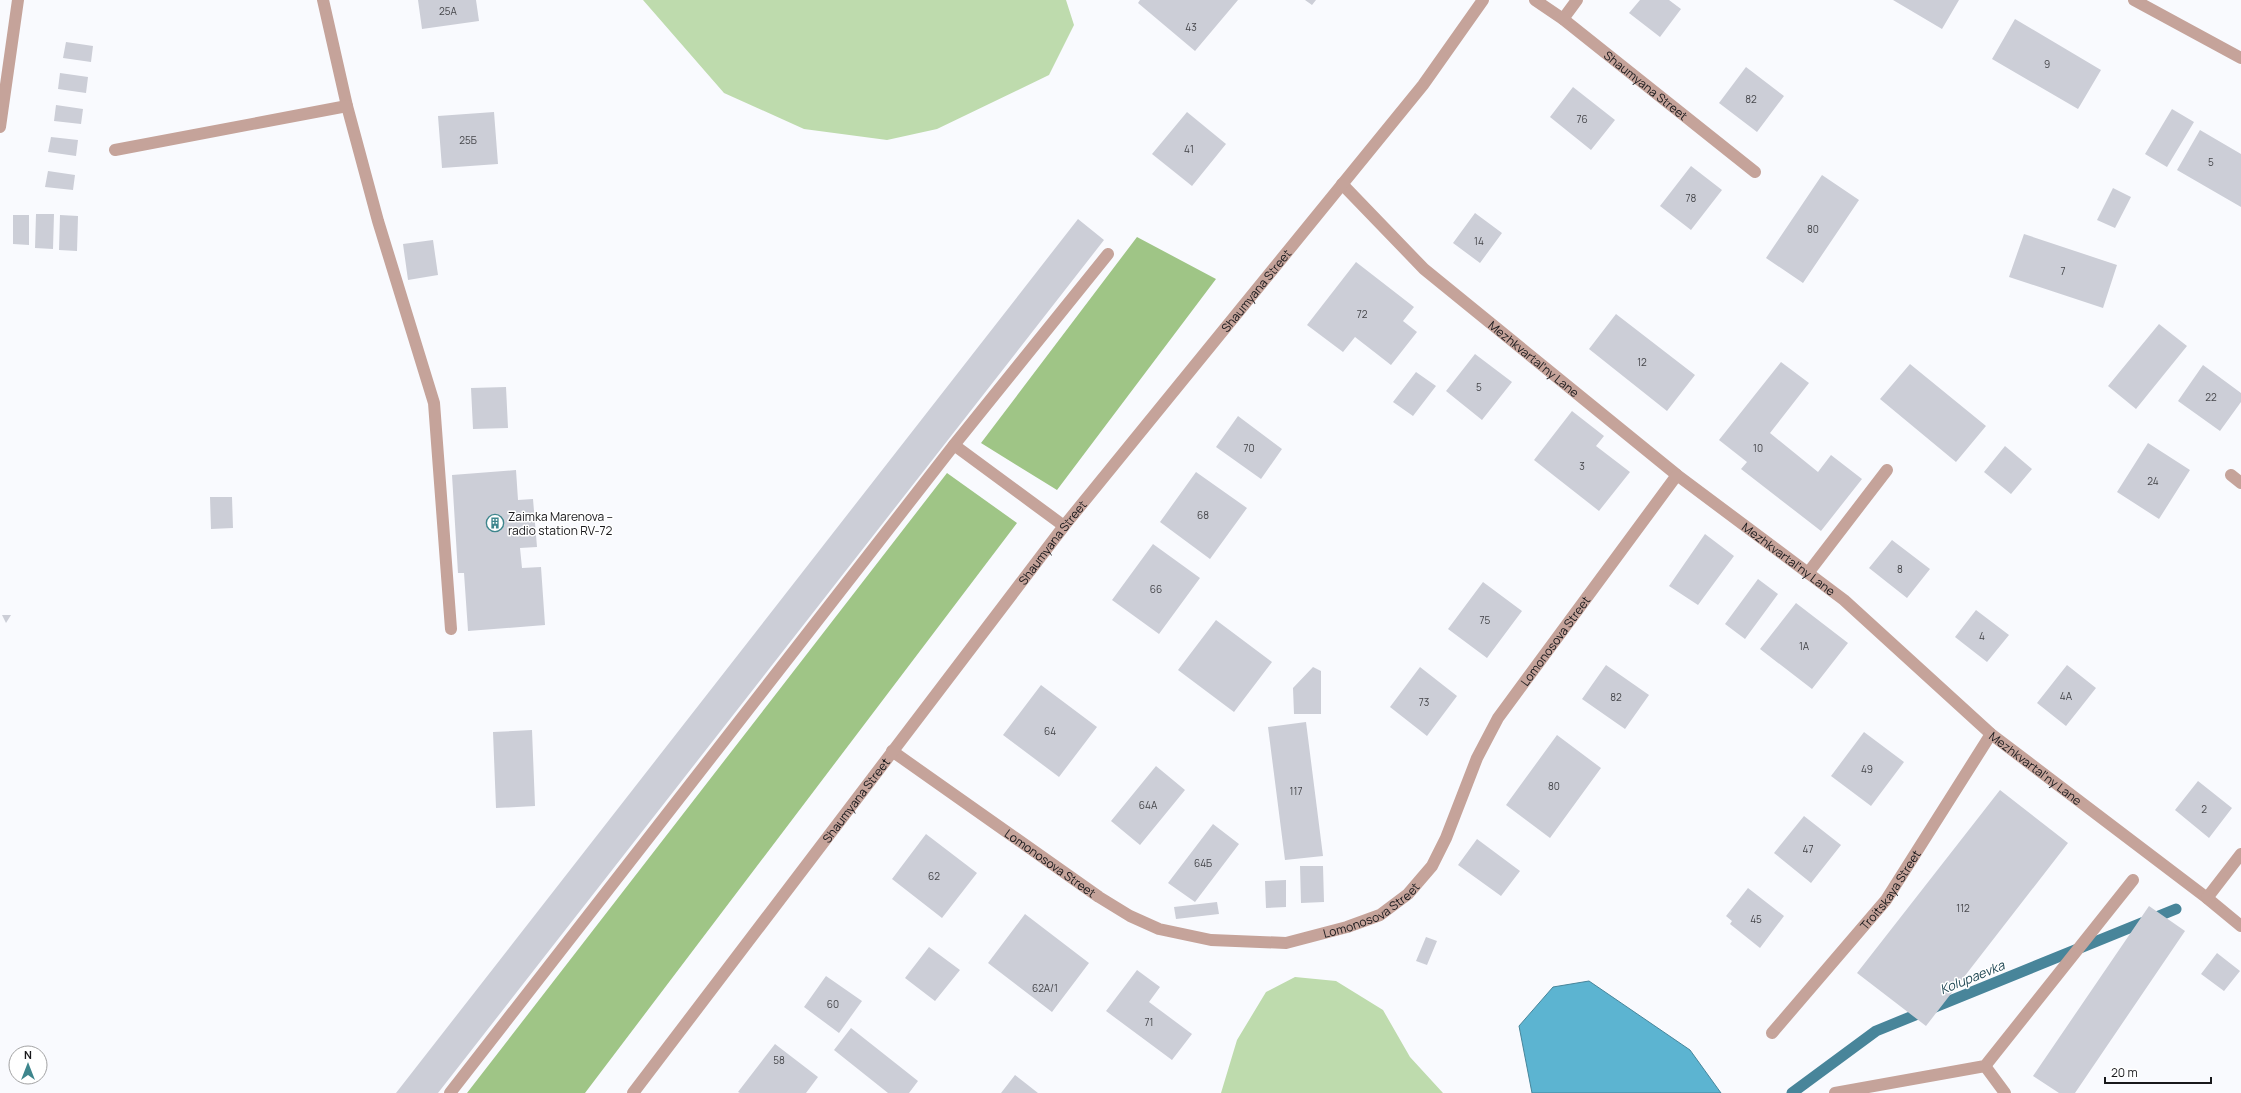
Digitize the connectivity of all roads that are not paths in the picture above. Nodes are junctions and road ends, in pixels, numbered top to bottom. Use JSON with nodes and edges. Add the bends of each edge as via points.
{"nodes":[{"id":1,"x":18,"y":0,"type":"edge"},
{"id":2,"x":323,"y":0,"type":"edge"},
{"id":3,"x":1483,"y":0,"type":"edge"},
{"id":4,"x":1535,"y":0,"type":"edge"},
{"id":5,"x":1577,"y":0,"type":"edge"},
{"id":6,"x":2134,"y":0,"type":"edge"},
{"id":7,"x":1563,"y":19,"type":"junction"},
{"id":8,"x":2241,"y":58,"type":"edge"},
{"id":9,"x":347,"y":106,"type":"junction"},
{"id":10,"x":0,"y":126,"type":"edge"},
{"id":11,"x":116,"y":150,"type":"dead end"},
{"id":12,"x":1756,"y":172,"type":"dead end"},
{"id":13,"x":1342,"y":184,"type":"junction"},
{"id":14,"x":1108,"y":254,"type":"dead end"},
{"id":15,"x":954,"y":445,"type":"junction"},
{"id":16,"x":1887,"y":470,"type":"dead end"},
{"id":17,"x":1677,"y":474,"type":"junction"},
{"id":18,"x":2231,"y":475,"type":"dead end"},
{"id":19,"x":2241,"y":483,"type":"edge"},
{"id":20,"x":1064,"y":526,"type":"junction"},
{"id":21,"x":1808,"y":573,"type":"junction"},
{"id":22,"x":451,"y":629,"type":"dead end"},
{"id":23,"x":1991,"y":734,"type":"junction"},
{"id":24,"x":892,"y":751,"type":"junction"},
{"id":25,"x":2241,"y":854,"type":"edge"},
{"id":26,"x":2133,"y":880,"type":"dead end"},
{"id":27,"x":2207,"y":898,"type":"junction"},
{"id":28,"x":2241,"y":926,"type":"edge"},
{"id":29,"x":1772,"y":1033,"type":"dead end"},
{"id":30,"x":1985,"y":1066,"type":"junction"},
{"id":31,"x":450,"y":1093,"type":"edge"},
{"id":32,"x":633,"y":1093,"type":"edge"},
{"id":33,"x":1835,"y":1093,"type":"edge"},
{"id":34,"x":2005,"y":1093,"type":"edge"}],
"edges":[{"from":1,"to":10,"type":"street"},
{"from":2,"to":9,"type":"street"},
{"from":3,"to":13,"type":"street","name":"Shaumyana Street","via":[[1423,85]]},
{"from":4,"to":7,"type":"street","name":"Shaumyana Street"},
{"from":5,"to":7,"type":"street"},
{"from":6,"to":8,"type":"street"},
{"from":7,"to":12,"type":"street","name":"Shaumyana Street"},
{"from":9,"to":11,"type":"street"},
{"from":9,"to":22,"type":"street","via":[[378,221],[434,403]]},
{"from":13,"to":17,"type":"street","name":"Mezhkvartal'ny Lane","via":[[1424,269]]},
{"from":13,"to":20,"type":"street","name":"Shaumyana Street"},
{"from":14,"to":15,"type":"street"},
{"from":15,"to":20,"type":"street"},
{"from":15,"to":31,"type":"street"},
{"from":16,"to":21,"type":"street"},
{"from":17,"to":21,"type":"street","name":"Mezhkvartal'ny Lane"},
{"from":17,"to":24,"type":"street","name":"Lomonosova Street","via":[[1498,718],[1477,758],[1446,838],[1432,866],[1408,894],[1380,915],[1347,927],[1286,943],[1211,940],[1159,928],[1130,916],[1099,897]]},
{"from":18,"to":19,"type":"street"},
{"from":20,"to":24,"type":"street","name":"Shaumyana Street"},
{"from":21,"to":23,"type":"street","name":"Mezhkvartal'ny Lane","via":[[1844,600]]},
{"from":23,"to":27,"type":"street","name":"Mezhkvartal'ny Lane"},
{"from":23,"to":29,"type":"street","name":"Troitskaya Street","via":[[1886,900]]},
{"from":24,"to":32,"type":"street","name":"Shaumyana Street"},
{"from":25,"to":27,"type":"street"},
{"from":26,"to":30,"type":"street"},
{"from":27,"to":28,"type":"street","name":"Mezhkvartal'ny Lane"},
{"from":30,"to":33,"type":"street"},
{"from":30,"to":34,"type":"street"}]}
